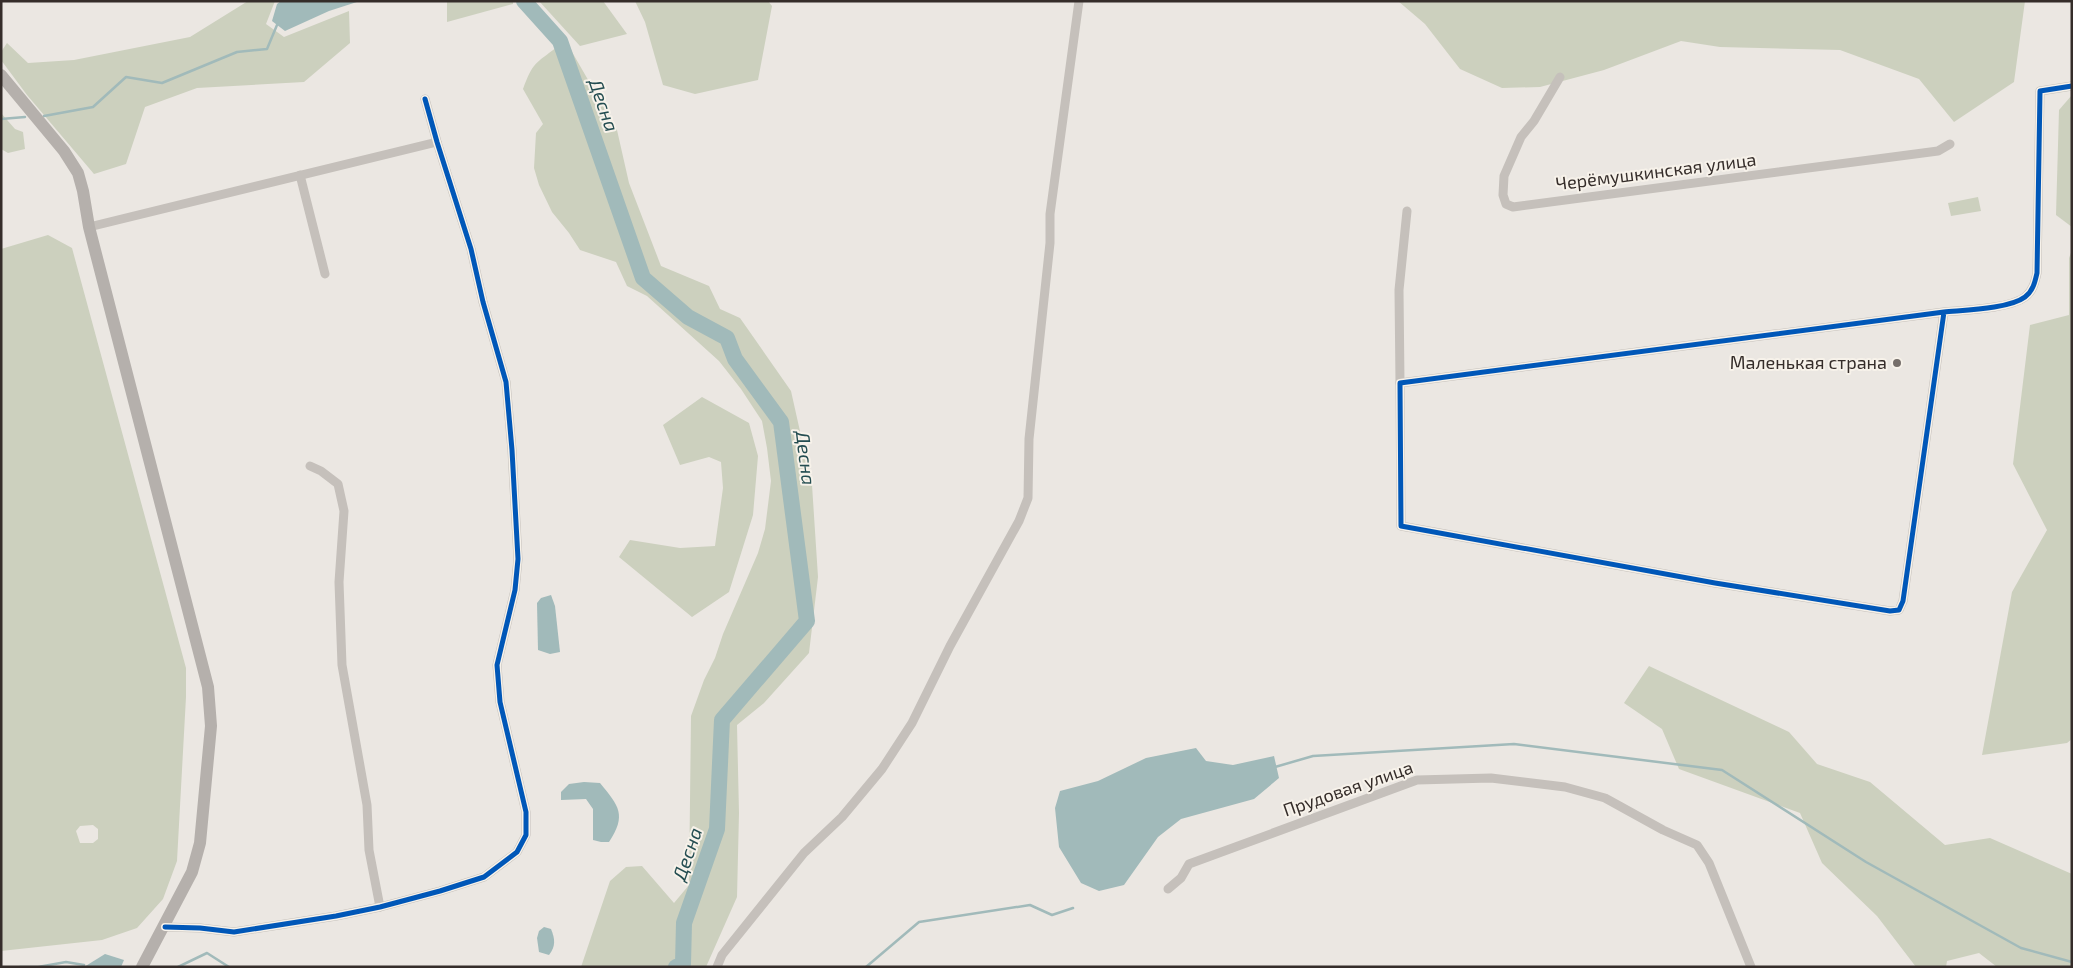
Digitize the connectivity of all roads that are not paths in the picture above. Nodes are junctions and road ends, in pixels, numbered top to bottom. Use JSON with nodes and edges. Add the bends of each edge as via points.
{"nodes":[{"id":1,"x":1079,"y":1,"type":"edge"},
{"id":2,"x":1,"y":75,"type":"edge"},
{"id":3,"x":1560,"y":77,"type":"dead end"},
{"id":4,"x":2072,"y":86,"type":"edge"},
{"id":5,"x":425,"y":99,"type":"dead end"},
{"id":6,"x":437,"y":142,"type":"junction"},
{"id":7,"x":1950,"y":144,"type":"dead end"},
{"id":8,"x":300,"y":175,"type":"junction"},
{"id":9,"x":1407,"y":211,"type":"dead end"},
{"id":10,"x":89,"y":227,"type":"junction"},
{"id":11,"x":324,"y":274,"type":"dead end"},
{"id":12,"x":1944,"y":312,"type":"junction"},
{"id":13,"x":1400,"y":383,"type":"junction"},
{"id":14,"x":310,"y":466,"type":"dead end"},
{"id":15,"x":1168,"y":889,"type":"dead end"},
{"id":16,"x":380,"y":907,"type":"junction"},
{"id":17,"x":165,"y":927,"type":"junction"},
{"id":18,"x":143,"y":965,"type":"edge"},
{"id":19,"x":716,"y":967,"type":"edge"},
{"id":20,"x":1750,"y":967,"type":"edge"}],
"edges":[{"from":1,"to":19,"type":"street","via":[[1050,214],[1025,506],[912,723],[882,769],[842,817],[804,853],[722,955]]},
{"from":2,"to":10,"type":"street","via":[[64,151],[78,174]]},
{"from":3,"to":7,"type":"street","name":"Черёмушкинская улица","via":[[1521,138],[1504,176],[1506,204],[1512,207],[1938,152]]},
{"from":4,"to":12,"type":"street","via":[[2040,91],[2037,273],[2033,289],[2025,298],[2011,303]]},
{"from":5,"to":6,"type":"street"},
{"from":6,"to":8,"type":"street"},
{"from":6,"to":16,"type":"street","via":[[471,249],[506,382],[518,559],[515,590],[497,665],[500,702],[526,812],[526,835],[517,852],[484,877]]},
{"from":8,"to":10,"type":"street"},
{"from":8,"to":11,"type":"street"},
{"from":9,"to":13,"type":"street","via":[[1399,290]]},
{"from":10,"to":17,"type":"street","via":[[208,687],[211,726],[200,843],[192,872]]},
{"from":12,"to":13,"type":"street"},
{"from":12,"to":13,"type":"street","via":[[1903,601],[1899,610],[1715,583],[1401,526]]},
{"from":14,"to":16,"type":"street","via":[[338,484],[344,511],[338,582],[342,665],[368,804],[369,850]]},
{"from":15,"to":20,"type":"street","name":"Прудовая улица","via":[[1181,878],[1189,864],[1417,780],[1491,778],[1565,787],[1605,798],[1697,846],[1709,863]]},
{"from":16,"to":17,"type":"street","via":[[234,932]]},
{"from":17,"to":18,"type":"street"}]}
